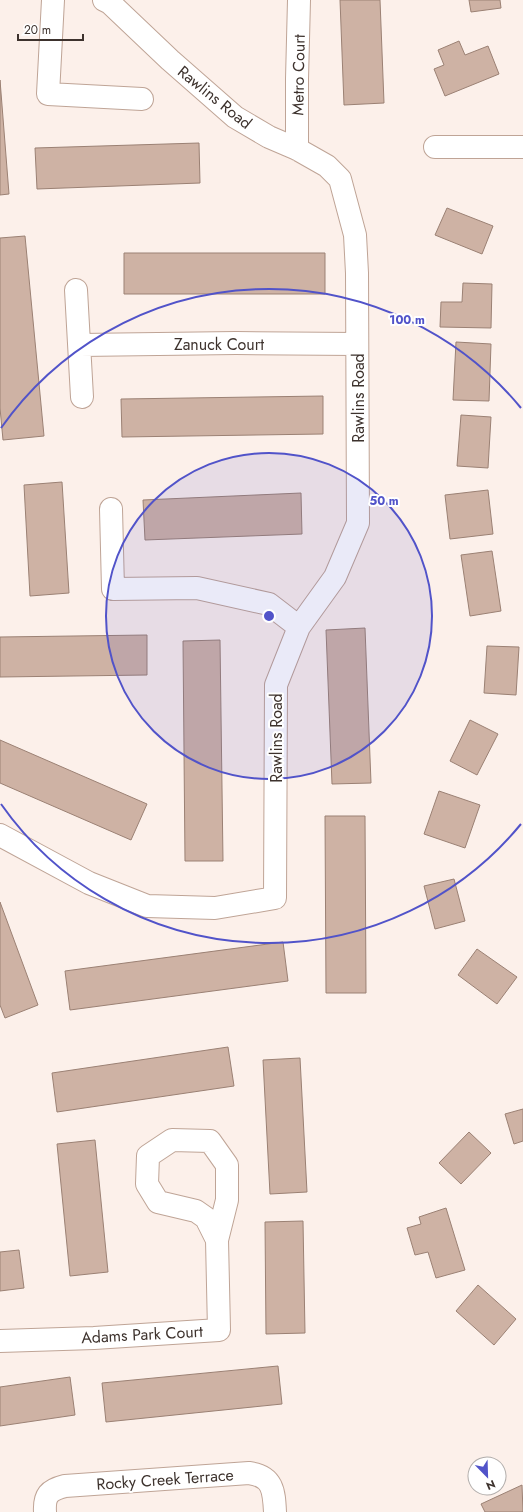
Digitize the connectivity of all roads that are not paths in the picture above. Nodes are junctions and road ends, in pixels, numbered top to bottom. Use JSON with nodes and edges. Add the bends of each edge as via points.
{"nodes":[{"id":1,"x":53,"y":0,"type":"edge"},
{"id":2,"x":104,"y":0,"type":"edge"},
{"id":3,"x":300,"y":0,"type":"edge"},
{"id":4,"x":142,"y":99,"type":"dead end"},
{"id":5,"x":435,"y":147,"type":"dead end"},
{"id":6,"x":523,"y":147,"type":"edge"},
{"id":7,"x":297,"y":149,"type":"junction"},
{"id":8,"x":76,"y":290,"type":"dead end"},
{"id":9,"x":357,"y":344,"type":"junction"},
{"id":10,"x":80,"y":345,"type":"junction"},
{"id":11,"x":82,"y":397,"type":"dead end"},
{"id":12,"x":111,"y":509,"type":"dead end"},
{"id":13,"x":299,"y":628,"type":"junction"},
{"id":14,"x":0,"y":835,"type":"edge"},
{"id":15,"x":217,"y":1240,"type":"junction"},
{"id":16,"x":0,"y":1341,"type":"edge"},
{"id":17,"x":45,"y":1512,"type":"edge"},
{"id":18,"x":275,"y":1512,"type":"edge"}],
"edges":[{"from":1,"to":4,"type":"street","via":[[48,94]]},
{"from":2,"to":7,"type":"street","name":"Rawlins Road","via":[[235,117],[269,137]]},
{"from":3,"to":7,"type":"street","name":"Metro Court"},
{"from":5,"to":6,"type":"street"},
{"from":7,"to":9,"type":"street","name":"Rawlins Road","via":[[327,166],[340,179],[355,235]]},
{"from":8,"to":10,"type":"street"},
{"from":9,"to":10,"type":"street","name":"Zanuck Court"},
{"from":9,"to":13,"type":"street","name":"Rawlins Road","via":[[358,523],[336,577]]},
{"from":10,"to":11,"type":"street"},
{"from":12,"to":13,"type":"street","via":[[113,589],[197,588],[269,604]]},
{"from":13,"to":14,"type":"street","name":"Rawlins Road","via":[[276,685],[275,898],[215,908],[147,906],[89,883]]},
{"from":15,"to":15,"type":"street","name":"Adams Park Court","via":[[227,1200],[227,1165],[210,1141],[172,1140],[148,1156],[147,1184],[158,1202],[196,1211],[206,1218]]},
{"from":15,"to":16,"type":"street","name":"Adams Park Court","via":[[219,1330]]},
{"from":17,"to":18,"type":"street","name":"Rocky Creek Terrace","via":[[46,1498],[50,1491],[65,1486],[249,1473],[267,1479],[273,1491]]}]}
